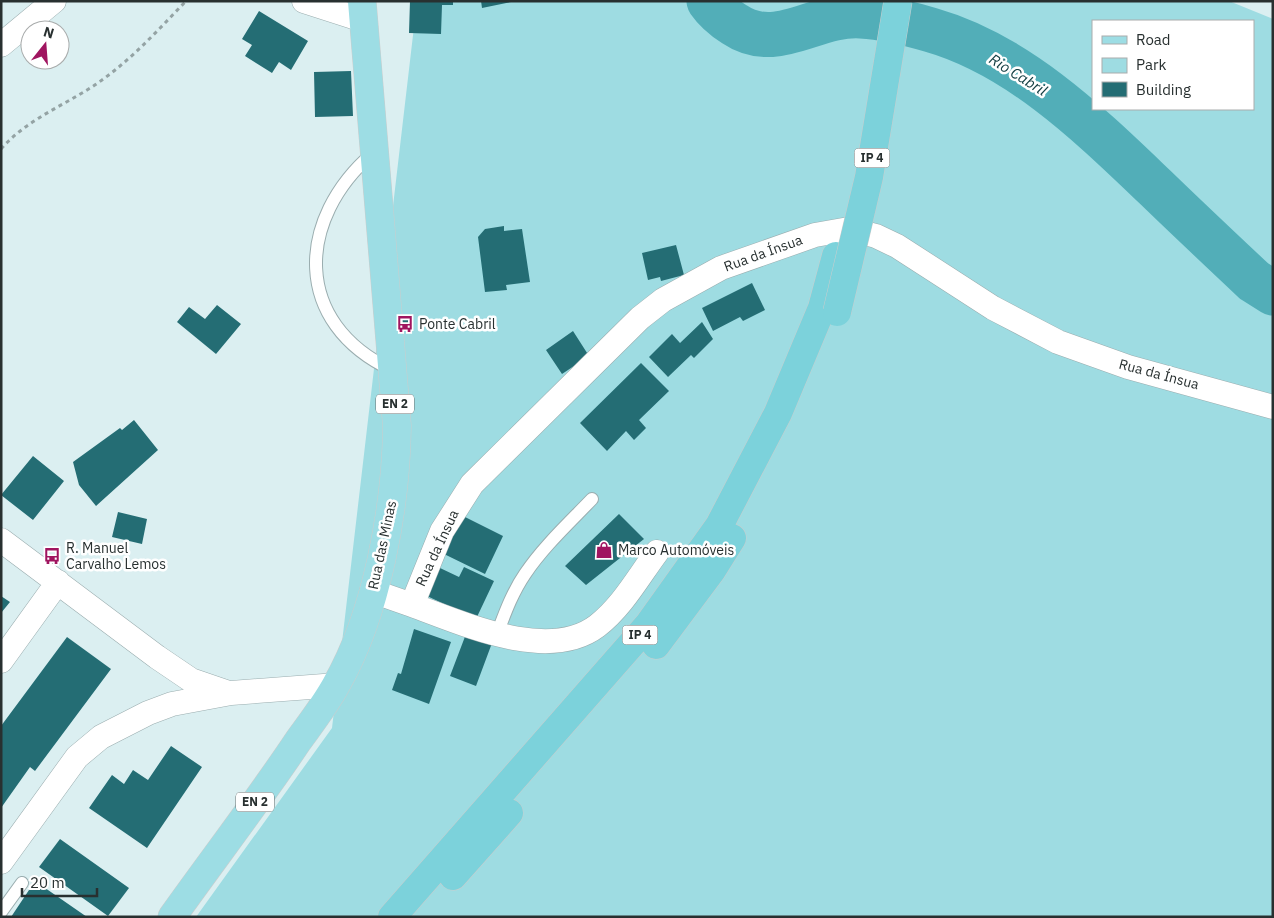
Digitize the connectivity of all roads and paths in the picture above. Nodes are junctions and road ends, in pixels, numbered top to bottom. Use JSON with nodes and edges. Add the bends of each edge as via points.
{"nodes":[{"id":1,"x":54,"y":1,"type":"edge"},
{"id":2,"x":186,"y":1,"type":"edge"},
{"id":3,"x":304,"y":1,"type":"edge"},
{"id":4,"x":881,"y":1,"type":"edge"},
{"id":5,"x":898,"y":1,"type":"edge"},
{"id":6,"x":363,"y":11,"type":"edge"},
{"id":7,"x":1,"y":45,"type":"edge"},
{"id":8,"x":1,"y":149,"type":"edge"},
{"id":9,"x":373,"y":152,"type":"junction"},
{"id":10,"x":829,"y":310,"type":"junction"},
{"id":11,"x":392,"y":370,"type":"junction"},
{"id":12,"x":1273,"y":407,"type":"edge"},
{"id":13,"x":592,"y":499,"type":"dead end"},
{"id":14,"x":1,"y":540,"type":"edge"},
{"id":15,"x":657,"y":552,"type":"dead end"},
{"id":16,"x":58,"y":582,"type":"junction"},
{"id":17,"x":372,"y":591,"type":"junction"},
{"id":18,"x":412,"y":605,"type":"junction"},
{"id":19,"x":497,"y":634,"type":"junction"},
{"id":20,"x":1,"y":661,"type":"edge"},
{"id":21,"x":336,"y":685,"type":"junction"},
{"id":22,"x":231,"y":693,"type":"junction"},
{"id":23,"x":1,"y":862,"type":"edge"},
{"id":24,"x":22,"y":883,"type":"dead end"},
{"id":25,"x":1,"y":912,"type":"edge"},
{"id":26,"x":172,"y":917,"type":"edge"},
{"id":27,"x":392,"y":917,"type":"edge"},
{"id":28,"x":417,"y":917,"type":"edge"}],
"edges":[{"from":1,"to":7,"type":"street"},
{"from":2,"to":8,"type":"path","via":[[132,57],[101,81],[14,134]]},
{"from":3,"to":6,"type":"street"},
{"from":4,"to":10,"type":"highway","number":"IP 4","via":[[856,170],[836,256]]},
{"from":5,"to":10,"type":"highway","number":"IP 4","bridge":true,"via":[[869,176]]},
{"from":6,"to":9,"type":"main road","name":"Rua das Minas","number":"EN 2"},
{"from":9,"to":11,"type":"main road","name":"Rua das Minas","number":"EN 2"},
{"from":9,"to":11,"type":"lane","via":[[344,181],[326,212],[320,233],[318,276],[321,299],[342,335],[358,351]]},
{"from":10,"to":27,"type":"highway","number":"IP 4","via":[[752,467],[719,526],[680,582],[649,624]]},
{"from":10,"to":28,"type":"highway","number":"IP 4","via":[[789,435],[770,474],[712,570],[647,656]]},
{"from":11,"to":17,"type":"main road","name":"Rua das Minas","number":"EN 2","via":[[397,426],[395,475],[389,523]]},
{"from":12,"to":18,"type":"street","name":"Rua da Ínsua","via":[[1082,352],[993,308],[887,241],[849,229],[825,232],[722,268],[671,295],[640,318],[472,484],[442,531]]},
{"from":13,"to":19,"type":"lane","via":[[525,574]]},
{"from":14,"to":16,"type":"street"},
{"from":15,"to":19,"type":"street","via":[[610,615],[587,633],[536,641]]},
{"from":16,"to":20,"type":"street"},
{"from":16,"to":22,"type":"street","via":[[176,670],[204,685]]},
{"from":17,"to":18,"type":"street"},
{"from":17,"to":21,"type":"main road","name":"Rua das Minas","number":"EN 2","via":[[356,641]]},
{"from":18,"to":19,"type":"street"},
{"from":21,"to":22,"type":"street"},
{"from":21,"to":26,"type":"main road","name":"Rua das Minas","number":"EN 2"},
{"from":22,"to":23,"type":"street","via":[[160,708],[91,743],[74,761]]},
{"from":24,"to":25,"type":"lane"}]}
